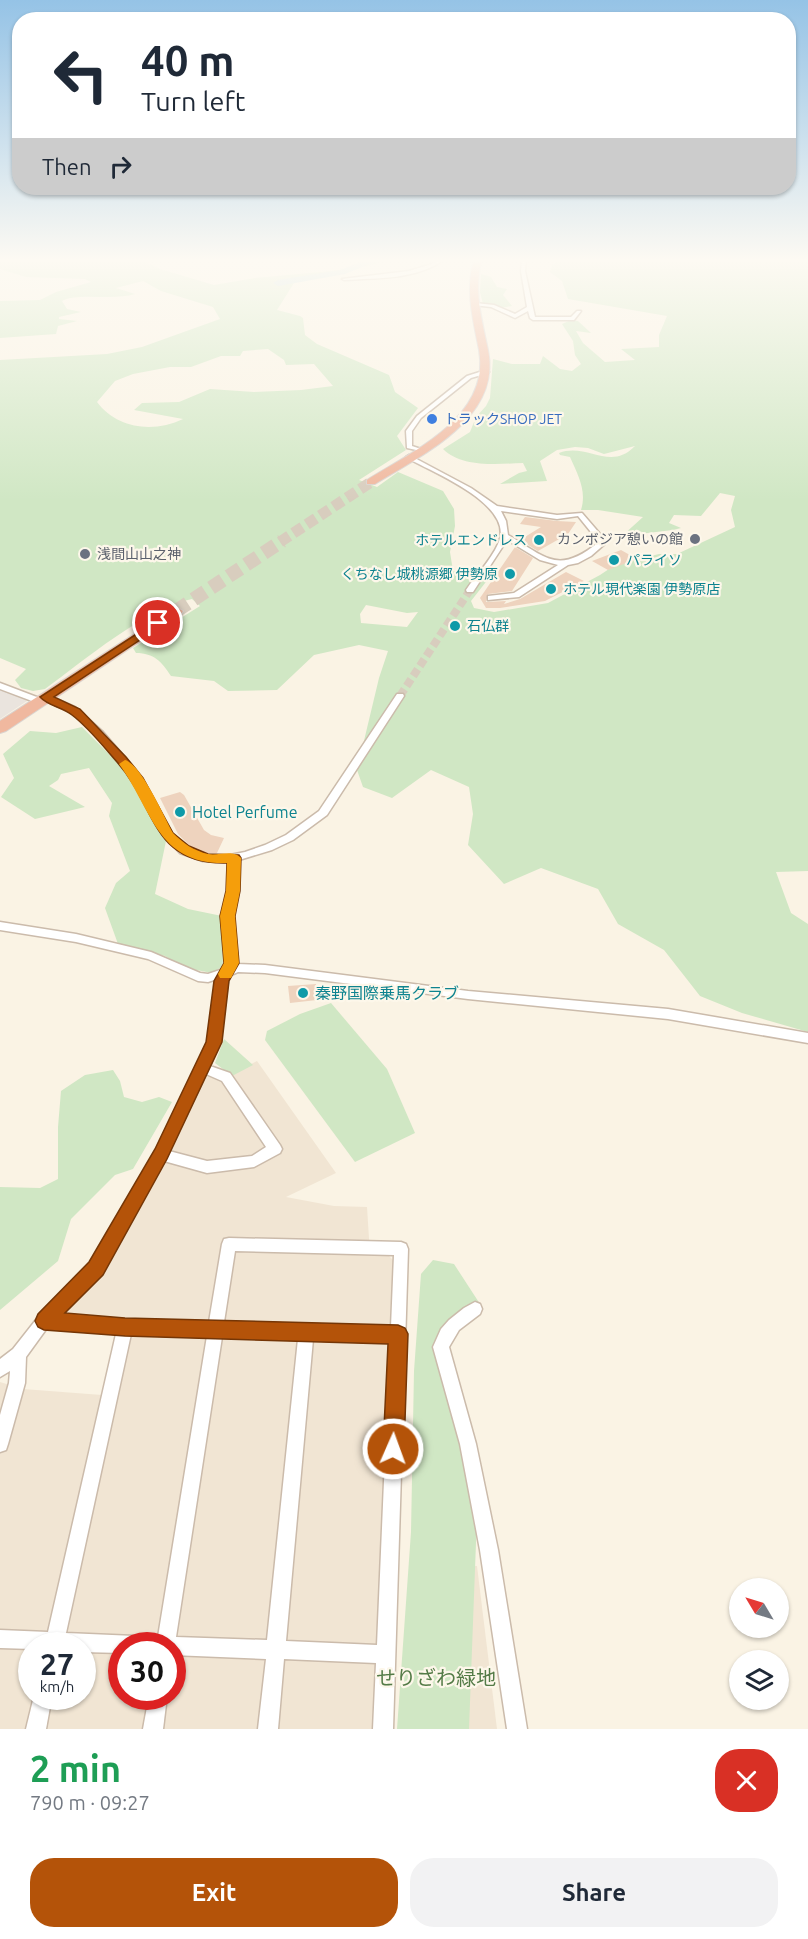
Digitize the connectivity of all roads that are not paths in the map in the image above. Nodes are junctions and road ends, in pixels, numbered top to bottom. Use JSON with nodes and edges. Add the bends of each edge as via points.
{"nodes":[{"id":1,"x":481,"y":340,"type":"edge"},
{"id":2,"x":486,"y":372,"type":"junction"},
{"id":3,"x":419,"y":450,"type":"junction"},
{"id":4,"x":409,"y":457,"type":"junction"},
{"id":5,"x":371,"y":482,"type":"tunnel mouth"},
{"id":6,"x":495,"y":508,"type":"junction"},
{"id":7,"x":505,"y":536,"type":"junction"},
{"id":8,"x":564,"y":565,"type":"junction"},
{"id":9,"x":470,"y":590,"type":"tunnel mouth"},
{"id":10,"x":491,"y":598,"type":"dead end"},
{"id":11,"x":176,"y":611,"type":"tunnel mouth"},
{"id":12,"x":0,"y":686,"type":"edge"},
{"id":13,"x":400,"y":696,"type":"tunnel mouth"},
{"id":14,"x":43,"y":699,"type":"junction"},
{"id":15,"x":0,"y":728,"type":"edge"},
{"id":16,"x":234,"y":858,"type":"junction"},
{"id":17,"x":0,"y":926,"type":"edge"},
{"id":18,"x":226,"y":972,"type":"junction"},
{"id":19,"x":808,"y":1038,"type":"edge"},
{"id":20,"x":203,"y":1068,"type":"junction"},
{"id":21,"x":161,"y":1154,"type":"junction"},
{"id":22,"x":475,"y":1310,"type":"dead end"},
{"id":23,"x":44,"y":1321,"type":"junction"},
{"id":24,"x":125,"y":1327,"type":"junction"},
{"id":25,"x":215,"y":1328,"type":"junction"},
{"id":26,"x":306,"y":1333,"type":"junction"},
{"id":27,"x":398,"y":1334,"type":"junction"},
{"id":28,"x":18,"y":1354,"type":"junction"},
{"id":29,"x":0,"y":1369,"type":"edge"},
{"id":30,"x":0,"y":1444,"type":"edge"},
{"id":31,"x":57,"y":1632,"type":"edge"},
{"id":32,"x":168,"y":1632,"type":"edge"},
{"id":33,"x":0,"y":1639,"type":"edge"},
{"id":34,"x":18,"y":1640,"type":"edge"},
{"id":35,"x":186,"y":1647,"type":"edge"},
{"id":36,"x":276,"y":1650,"type":"junction"},
{"id":37,"x":385,"y":1654,"type":"junction"},
{"id":38,"x":40,"y":1710,"type":"edge"},
{"id":39,"x":156,"y":1710,"type":"edge"},
{"id":40,"x":36,"y":1729,"type":"edge"},
{"id":41,"x":153,"y":1729,"type":"edge"},
{"id":42,"x":268,"y":1729,"type":"edge"},
{"id":43,"x":383,"y":1729,"type":"edge"},
{"id":44,"x":517,"y":1729,"type":"edge"}],
"edges":[{"from":1,"to":2,"type":"highway"},
{"from":2,"to":3,"type":"highway","via":[[482,388],[464,416]]},
{"from":2,"to":3,"type":"street","via":[[469,377],[419,417],[408,439],[409,447]]},
{"from":3,"to":4,"type":"highway"},
{"from":4,"to":5,"type":"highway"},
{"from":4,"to":6,"type":"street"},
{"from":6,"to":7,"type":"street","via":[[505,527]]},
{"from":6,"to":8,"type":"street","via":[[557,517],[580,514],[603,542],[577,561]]},
{"from":7,"to":8,"type":"street","via":[[539,557]]},
{"from":7,"to":9,"type":"street"},
{"from":8,"to":10,"type":"street","via":[[516,595]]},
{"from":11,"to":14,"type":"highway"},
{"from":12,"to":14,"type":"street"},
{"from":13,"to":16,"type":"street","via":[[324,813],[278,843]]},
{"from":14,"to":15,"type":"highway"},
{"from":14,"to":16,"type":"street","via":[[76,712],[122,759],[175,843],[207,859]]},
{"from":16,"to":18,"type":"street","via":[[227,916],[232,963]]},
{"from":17,"to":18,"type":"street","via":[[151,956],[198,977]]},
{"from":18,"to":19,"type":"street","via":[[249,968],[457,994],[668,1014]]},
{"from":18,"to":20,"type":"street","via":[[214,1042]]},
{"from":20,"to":21,"type":"street"},
{"from":20,"to":21,"type":"street","via":[[226,1077],[275,1149],[254,1161],[207,1167]]},
{"from":21,"to":23,"type":"street","via":[[96,1268]]},
{"from":22,"to":44,"type":"street","via":[[458,1319],[445,1334],[441,1347],[468,1444]]},
{"from":23,"to":24,"type":"street"},
{"from":23,"to":28,"type":"street"},
{"from":24,"to":25,"type":"street"},
{"from":24,"to":31,"type":"street"},
{"from":25,"to":26,"type":"street"},
{"from":25,"to":27,"type":"street","via":[[229,1244],[401,1249]]},
{"from":25,"to":32,"type":"street"},
{"from":26,"to":27,"type":"street"},
{"from":26,"to":36,"type":"street"},
{"from":27,"to":37,"type":"street"},
{"from":28,"to":29,"type":"street"},
{"from":28,"to":30,"type":"street","via":[[17,1383]]},
{"from":33,"to":34,"type":"street"},
{"from":35,"to":36,"type":"street"},
{"from":36,"to":37,"type":"street"},
{"from":36,"to":42,"type":"street"},
{"from":37,"to":43,"type":"street"},
{"from":38,"to":40,"type":"street"},
{"from":39,"to":41,"type":"street"}]}
